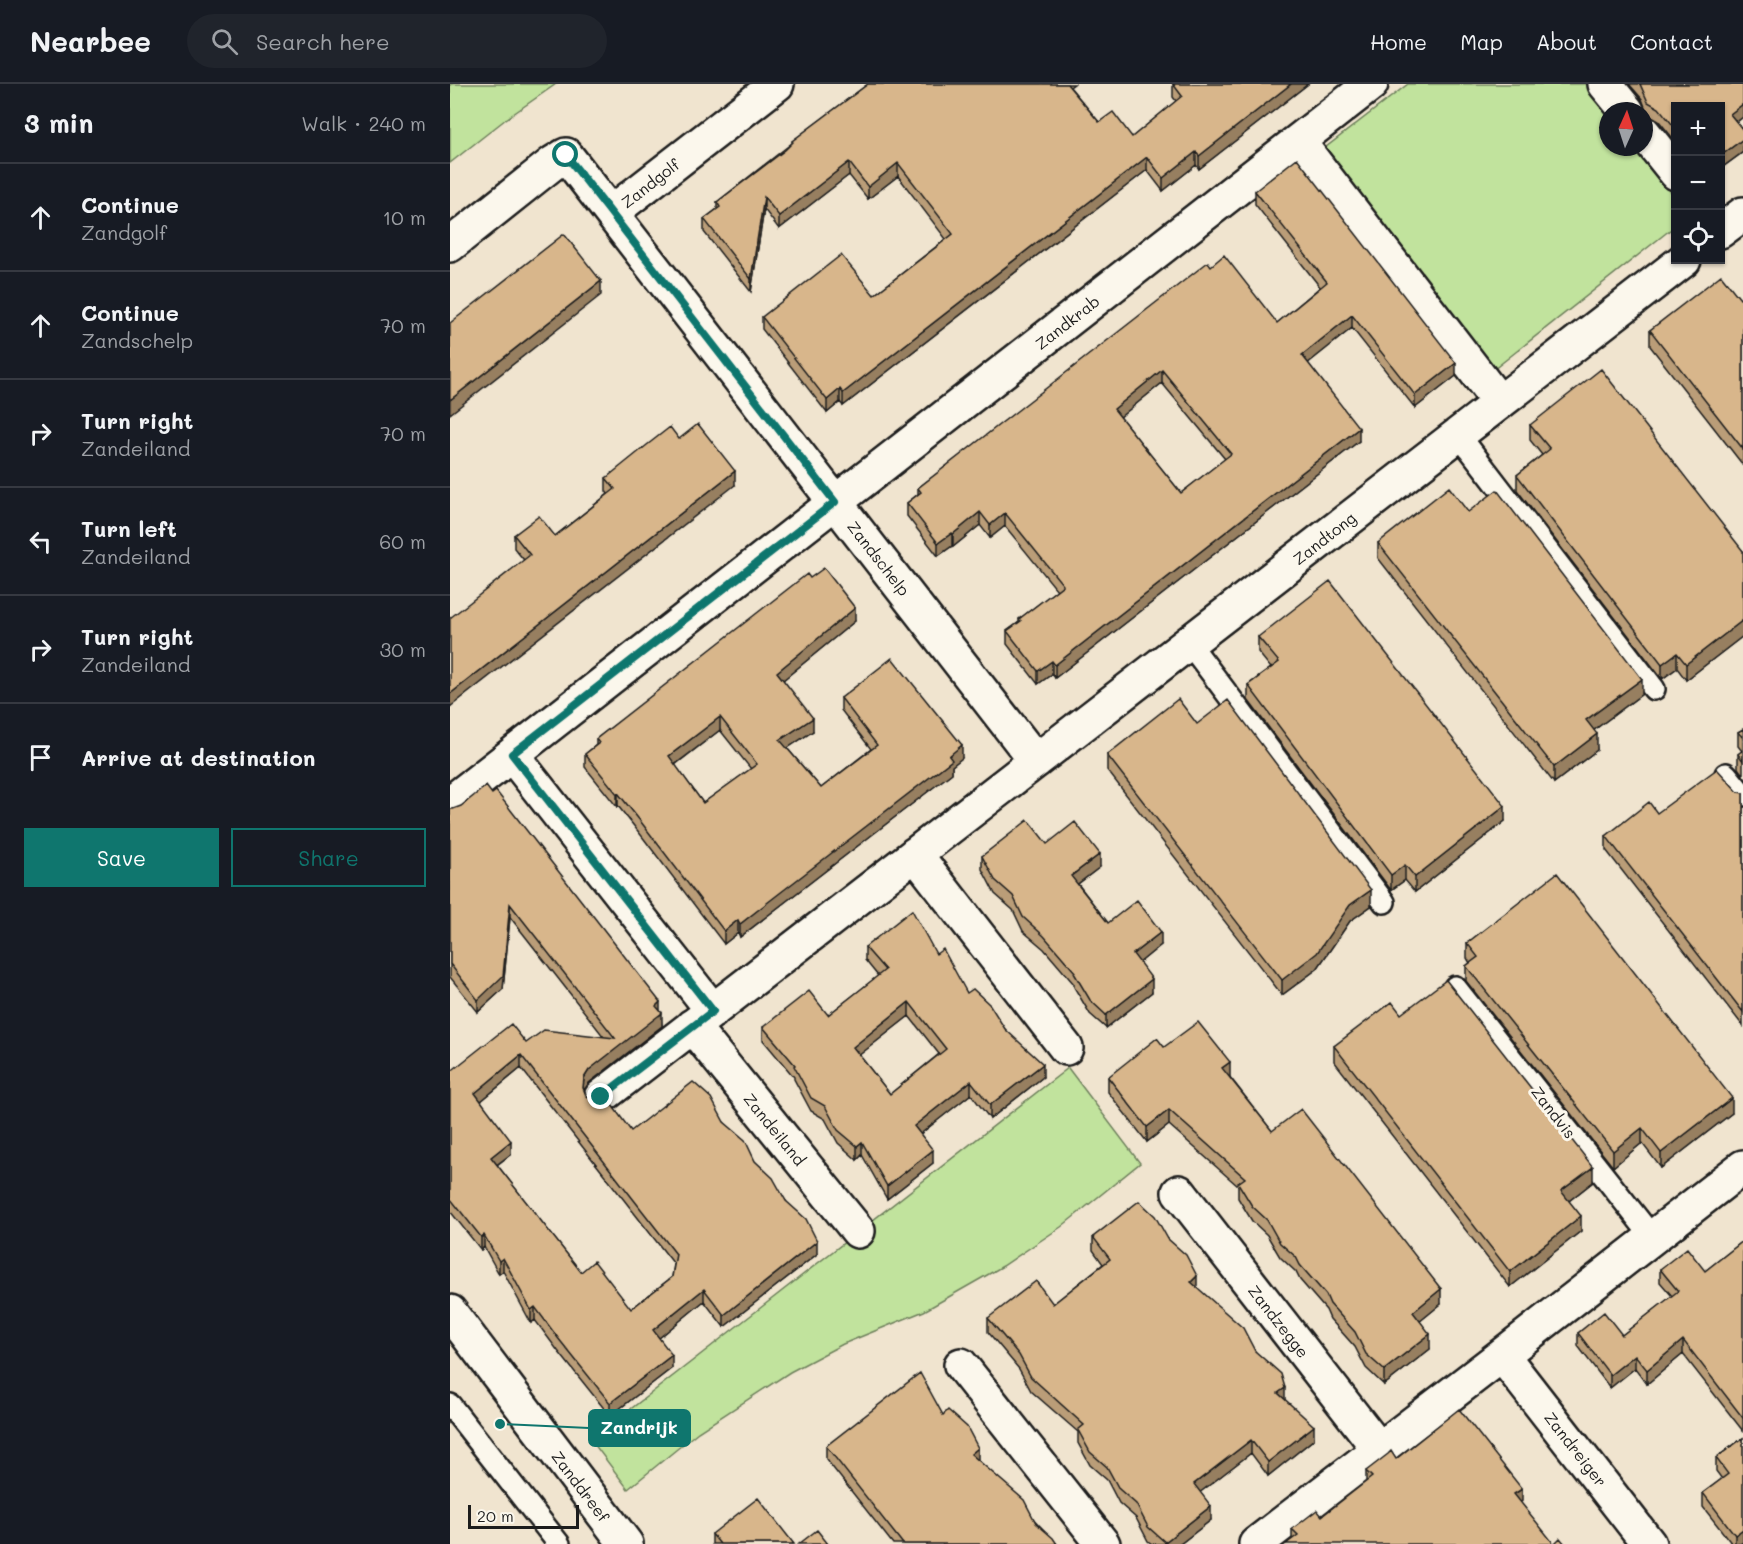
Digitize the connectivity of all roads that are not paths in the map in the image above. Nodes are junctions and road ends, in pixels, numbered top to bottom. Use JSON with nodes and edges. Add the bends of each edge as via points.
{"nodes":[{"id":1,"x":777,"y":84,"type":"edge"},
{"id":2,"x":1371,"y":84,"type":"edge"},
{"id":3,"x":1605,"y":84,"type":"edge"},
{"id":4,"x":1620,"y":102,"type":"edge"},
{"id":5,"x":1298,"y":141,"type":"junction"},
{"id":6,"x":1653,"y":144,"type":"edge"},
{"id":7,"x":1671,"y":166,"type":"edge"},
{"id":8,"x":610,"y":213,"type":"junction"},
{"id":9,"x":450,"y":244,"type":"edge"},
{"id":10,"x":1679,"y":264,"type":"edge"},
{"id":11,"x":1499,"y":402,"type":"junction"},
{"id":12,"x":1458,"y":434,"type":"junction"},
{"id":13,"x":835,"y":502,"type":"junction"},
{"id":14,"x":1189,"y":643,"type":"junction"},
{"id":15,"x":1654,"y":689,"type":"dead end"},
{"id":16,"x":512,"y":754,"type":"junction"},
{"id":17,"x":1036,"y":761,"type":"junction"},
{"id":18,"x":1726,"y":774,"type":"dead end"},
{"id":19,"x":1743,"y":795,"type":"edge"},
{"id":20,"x":450,"y":803,"type":"edge"},
{"id":21,"x":915,"y":854,"type":"junction"},
{"id":22,"x":1384,"y":902,"type":"dead end"},
{"id":23,"x":1455,"y":987,"type":"edge"},
{"id":24,"x":703,"y":1019,"type":"junction"},
{"id":25,"x":1066,"y":1048,"type":"dead end"},
{"id":26,"x":601,"y":1097,"type":"dead end"},
{"id":27,"x":1743,"y":1167,"type":"edge"},
{"id":28,"x":1179,"y":1192,"type":"dead end"},
{"id":29,"x":858,"y":1231,"type":"dead end"},
{"id":30,"x":1653,"y":1238,"type":"junction"},
{"id":31,"x":450,"y":1312,"type":"edge"},
{"id":32,"x":1502,"y":1355,"type":"junction"},
{"id":33,"x":961,"y":1365,"type":"dead end"},
{"id":34,"x":450,"y":1405,"type":"edge"},
{"id":35,"x":1379,"y":1449,"type":"junction"},
{"id":36,"x":559,"y":1544,"type":"edge"},
{"id":37,"x":626,"y":1544,"type":"edge"},
{"id":38,"x":1103,"y":1544,"type":"edge"},
{"id":39,"x":1256,"y":1544,"type":"edge"},
{"id":40,"x":1649,"y":1544,"type":"edge"}],
"edges":[{"from":1,"to":8,"type":"street","name":"Zandgolf"},
{"from":2,"to":5,"type":"street","name":"Zandkrab"},
{"from":3,"to":4,"type":"street"},
{"from":5,"to":11,"type":"street"},
{"from":5,"to":13,"type":"street","name":"Zandkrab"},
{"from":6,"to":7,"type":"street"},
{"from":8,"to":9,"type":"street","name":"Zandgolf","via":[[566,155]]},
{"from":8,"to":13,"type":"street","name":"Zandschelp"},
{"from":10,"to":11,"type":"street","name":"Zandtong"},
{"from":11,"to":12,"type":"street","name":"Zandtong"},
{"from":12,"to":14,"type":"street","name":"Zandtong"},
{"from":12,"to":15,"type":"lane"},
{"from":13,"to":16,"type":"street"},
{"from":13,"to":17,"type":"street","name":"Zandschelp"},
{"from":14,"to":17,"type":"street","name":"Zandtong"},
{"from":14,"to":22,"type":"lane"},
{"from":16,"to":20,"type":"street"},
{"from":16,"to":24,"type":"street","name":"Zandeiland"},
{"from":17,"to":21,"type":"street"},
{"from":18,"to":19,"type":"lane"},
{"from":21,"to":24,"type":"street"},
{"from":21,"to":25,"type":"street"},
{"from":23,"to":30,"type":"lane","name":"Zandvis"},
{"from":24,"to":26,"type":"street"},
{"from":24,"to":29,"type":"street","name":"Zandeiland"},
{"from":27,"to":30,"type":"street"},
{"from":28,"to":35,"type":"street","name":"Zandzegge"},
{"from":30,"to":32,"type":"street"},
{"from":31,"to":37,"type":"street","name":"Zanddreef"},
{"from":32,"to":35,"type":"street"},
{"from":32,"to":40,"type":"street","name":"Zandreiger"},
{"from":33,"to":38,"type":"street"},
{"from":34,"to":36,"type":"lane"},
{"from":35,"to":39,"type":"street"}]}
